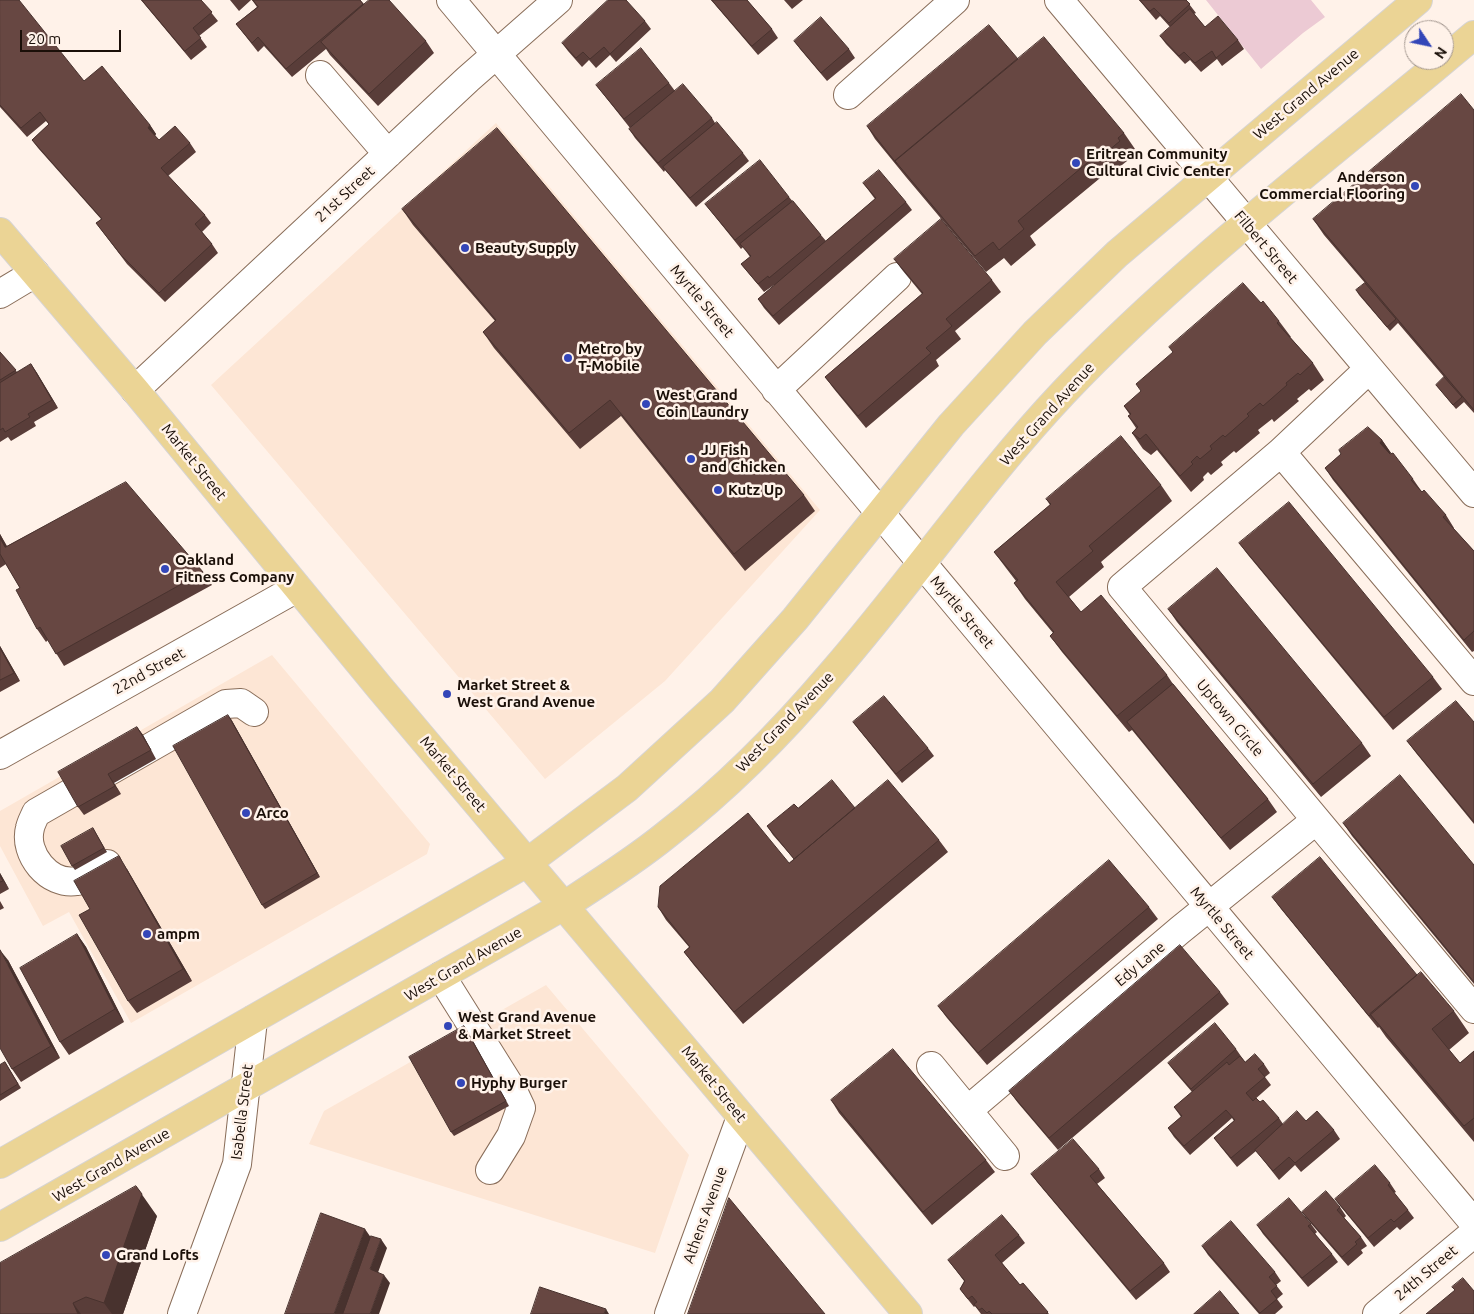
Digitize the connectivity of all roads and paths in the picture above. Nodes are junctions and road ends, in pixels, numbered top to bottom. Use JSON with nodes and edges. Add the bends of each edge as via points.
{"nodes":[{"id":1,"x":451,"y":0,"type":"edge"},
{"id":2,"x":558,"y":0,"type":"edge"},
{"id":3,"x":955,"y":0,"type":"edge"},
{"id":4,"x":1059,"y":0,"type":"edge"},
{"id":5,"x":1418,"y":0,"type":"edge"},
{"id":6,"x":1474,"y":35,"type":"edge"},
{"id":7,"x":1454,"y":52,"type":"edge"},
{"id":8,"x":496,"y":54,"type":"junction"},
{"id":9,"x":1432,"y":70,"type":"edge"},
{"id":10,"x":320,"y":76,"type":"dead end"},
{"id":11,"x":848,"y":95,"type":"dead end"},
{"id":12,"x":388,"y":154,"type":"junction"},
{"id":13,"x":1207,"y":177,"type":"junction"},
{"id":14,"x":1247,"y":224,"type":"junction"},
{"id":15,"x":0,"y":232,"type":"edge"},
{"id":16,"x":35,"y":273,"type":"junction"},
{"id":17,"x":897,"y":277,"type":"edge"},
{"id":18,"x":0,"y":294,"type":"edge"},
{"id":19,"x":1369,"y":369,"type":"junction"},
{"id":20,"x":135,"y":390,"type":"junction"},
{"id":21,"x":776,"y":390,"type":"junction"},
{"id":22,"x":1281,"y":452,"type":"junction"},
{"id":23,"x":1474,"y":493,"type":"edge"},
{"id":24,"x":881,"y":512,"type":"junction"},
{"id":25,"x":921,"y":562,"type":"junction"},
{"id":26,"x":297,"y":588,"type":"junction"},
{"id":27,"x":1474,"y":681,"type":"edge"},
{"id":28,"x":254,"y":712,"type":"dead end"},
{"id":29,"x":0,"y":755,"type":"edge"},
{"id":30,"x":1315,"y":821,"type":"junction"},
{"id":31,"x":528,"y":862,"type":"junction"},
{"id":32,"x":108,"y":863,"type":"edge"},
{"id":33,"x":565,"y":905,"type":"junction"},
{"id":34,"x":1208,"y":907,"type":"junction"},
{"id":35,"x":441,"y":976,"type":"junction"},
{"id":36,"x":1474,"y":1008,"type":"edge"},
{"id":37,"x":253,"y":1020,"type":"junction"},
{"id":38,"x":931,"y":1066,"type":"dead end"},
{"id":39,"x":245,"y":1088,"type":"junction"},
{"id":40,"x":968,"y":1110,"type":"junction"},
{"id":41,"x":741,"y":1117,"type":"junction"},
{"id":42,"x":1005,"y":1156,"type":"dead end"},
{"id":43,"x":0,"y":1164,"type":"edge"},
{"id":44,"x":490,"y":1170,"type":"dead end"},
{"id":45,"x":1474,"y":1223,"type":"edge"},
{"id":46,"x":0,"y":1228,"type":"edge"},
{"id":47,"x":1474,"y":1233,"type":"edge"},
{"id":48,"x":182,"y":1314,"type":"edge"},
{"id":49,"x":669,"y":1314,"type":"edge"},
{"id":50,"x":908,"y":1314,"type":"edge"},
{"id":51,"x":1377,"y":1314,"type":"edge"}],
"edges":[{"from":1,"to":8,"type":"street","name":"Myrtle Street"},
{"from":2,"to":8,"type":"street","name":"21st Street"},
{"from":3,"to":11,"type":"street"},
{"from":4,"to":13,"type":"street","name":"Filbert Street"},
{"from":5,"to":13,"type":"main road","name":"West Grand Avenue"},
{"from":6,"to":7,"type":"main road","name":"West Grand Avenue"},
{"from":8,"to":12,"type":"street","name":"21st Street"},
{"from":8,"to":21,"type":"street","name":"Myrtle Street"},
{"from":9,"to":14,"type":"main road","name":"West Grand Avenue"},
{"from":10,"to":12,"type":"street"},
{"from":12,"to":20,"type":"street","name":"21st Street"},
{"from":13,"to":14,"type":"street","name":"Filbert Street"},
{"from":13,"to":24,"type":"main road","name":"West Grand Avenue","via":[[1118,254],[1035,333],[951,425]]},
{"from":14,"to":19,"type":"street","name":"Filbert Street"},
{"from":14,"to":25,"type":"main road","name":"West Grand Avenue","via":[[1151,306],[1064,393]]},
{"from":15,"to":16,"type":"main road","name":"Market Street"},
{"from":16,"to":18,"type":"street"},
{"from":16,"to":20,"type":"main road","name":"Market Street"},
{"from":17,"to":21,"type":"street"},
{"from":19,"to":22,"type":"street","name":"Uptown Circle"},
{"from":19,"to":23,"type":"street","name":"Filbert Street"},
{"from":20,"to":26,"type":"main road","name":"Market Street"},
{"from":21,"to":24,"type":"street","name":"Myrtle Street"},
{"from":22,"to":27,"type":"street"},
{"from":22,"to":30,"type":"street","name":"Uptown Circle","via":[[1122,587]]},
{"from":24,"to":25,"type":"street","name":"Myrtle Street"},
{"from":24,"to":31,"type":"main road","name":"West Grand Avenue","via":[[795,619],[722,701],[627,788]]},
{"from":25,"to":33,"type":"main road","name":"West Grand Avenue","via":[[833,672],[752,759],[667,835]]},
{"from":25,"to":34,"type":"street","name":"Myrtle Street"},
{"from":26,"to":29,"type":"street","name":"22nd Street"},
{"from":26,"to":31,"type":"main road","name":"Market Street"},
{"from":28,"to":32,"type":"street","via":[[241,703],[226,704],[36,814],[29,828],[30,847],[35,858],[53,876],[64,881],[78,881]]},
{"from":30,"to":34,"type":"street","name":"Edy Lane"},
{"from":30,"to":36,"type":"street","name":"Uptown Circle"},
{"from":31,"to":33,"type":"main road","name":"Market Street"},
{"from":31,"to":37,"type":"main road","name":"West Grand Avenue"},
{"from":33,"to":35,"type":"main road","name":"West Grand Avenue"},
{"from":33,"to":41,"type":"main road","name":"Market Street"},
{"from":34,"to":40,"type":"street","name":"Edy Lane"},
{"from":34,"to":45,"type":"street","name":"Myrtle Street"},
{"from":35,"to":39,"type":"main road","name":"West Grand Avenue"},
{"from":35,"to":44,"type":"street","via":[[521,1108],[511,1136]]},
{"from":37,"to":39,"type":"street","name":"Isabella Street"},
{"from":37,"to":43,"type":"main road","name":"West Grand Avenue"},
{"from":38,"to":40,"type":"street"},
{"from":39,"to":46,"type":"main road","name":"West Grand Avenue"},
{"from":39,"to":48,"type":"street","name":"Isabella Street","via":[[237,1164]]},
{"from":40,"to":42,"type":"street"},
{"from":41,"to":49,"type":"street","name":"Athens Avenue"},
{"from":41,"to":50,"type":"main road","name":"Market Street"},
{"from":47,"to":51,"type":"street","name":"24th Street"}]}
